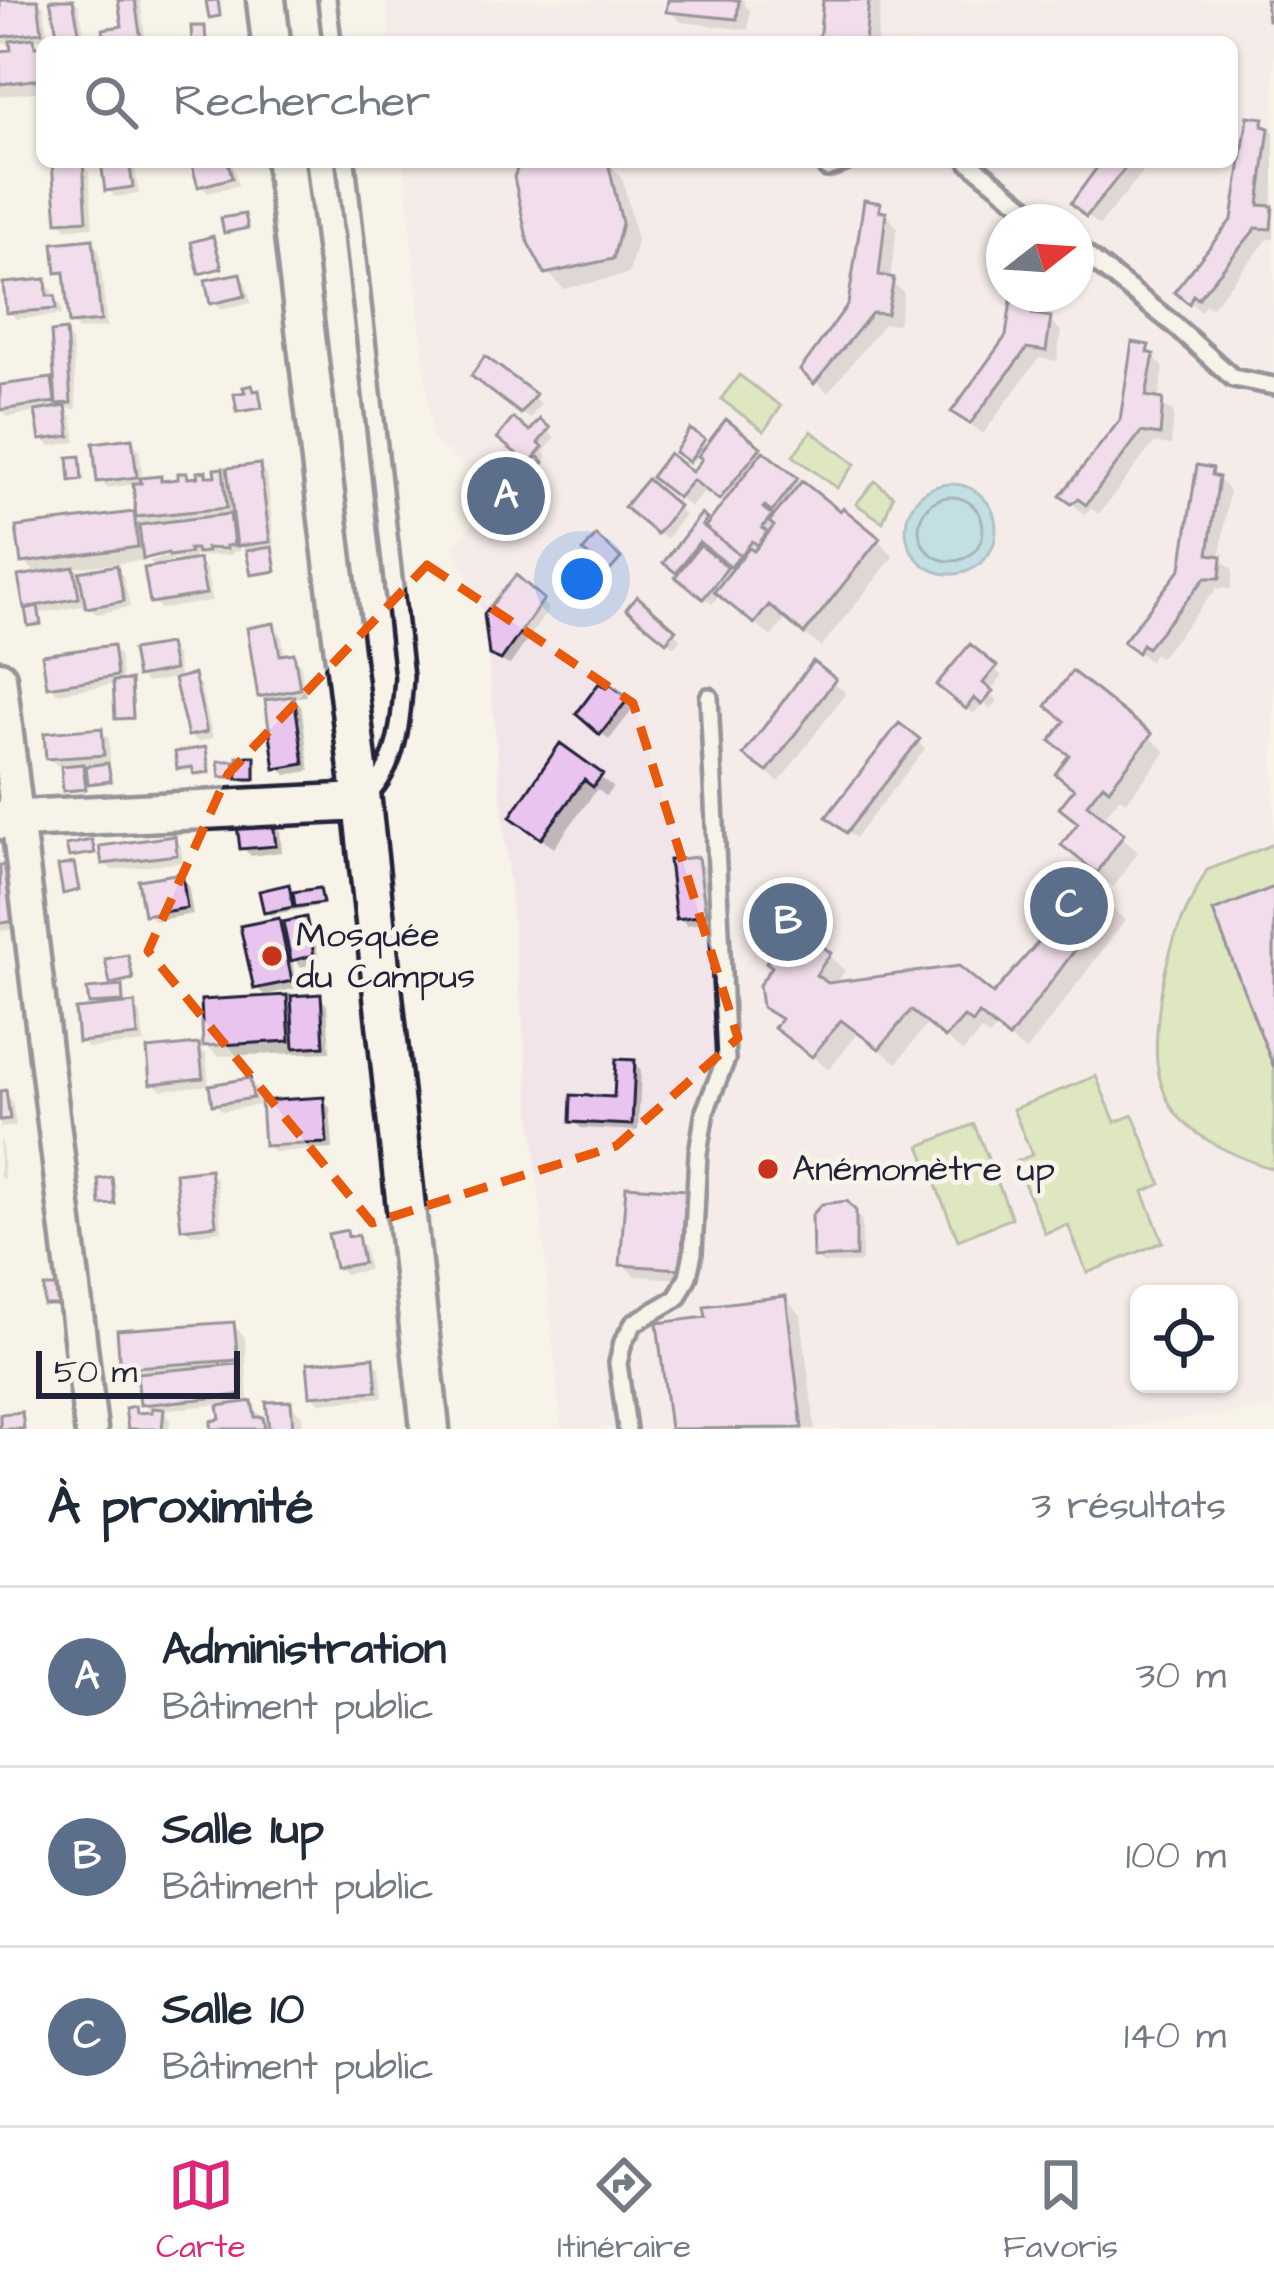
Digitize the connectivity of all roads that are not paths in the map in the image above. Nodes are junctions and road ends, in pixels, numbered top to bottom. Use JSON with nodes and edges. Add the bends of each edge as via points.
{"nodes":[{"id":1,"x":266,"y":0,"type":"edge"},
{"id":2,"x":328,"y":0,"type":"edge"},
{"id":3,"x":270,"y":36,"type":"edge"},
{"id":4,"x":331,"y":36,"type":"edge"},
{"id":5,"x":286,"y":168,"type":"edge"},
{"id":6,"x":347,"y":168,"type":"edge"},
{"id":7,"x":976,"y":168,"type":"edge"},
{"id":8,"x":1022,"y":204,"type":"edge"},
{"id":9,"x":1094,"y":261,"type":"edge"},
{"id":10,"x":1274,"y":386,"type":"edge"},
{"id":11,"x":0,"y":676,"type":"edge"},
{"id":12,"x":709,"y":697,"type":"dead end"},
{"id":13,"x":362,"y":802,"type":"junction"},
{"id":14,"x":9,"y":819,"type":"edge"},
{"id":15,"x":91,"y":1429,"type":"edge"},
{"id":16,"x":430,"y":1429,"type":"edge"},
{"id":17,"x":627,"y":1429,"type":"edge"}],
"edges":[{"from":1,"to":3,"type":"street"},
{"from":2,"to":4,"type":"lane"},
{"from":5,"to":13,"type":"street"},
{"from":6,"to":13,"type":"lane","via":[[404,677],[389,765]]},
{"from":7,"to":8,"type":"lane"},
{"from":9,"to":10,"type":"lane","via":[[1232,378]]},
{"from":11,"to":14,"type":"street"},
{"from":12,"to":17,"type":"lane","via":[[726,1059],[705,1111],[688,1276],[677,1298],[634,1323],[623,1342]]},
{"from":13,"to":14,"type":"street"},
{"from":13,"to":16,"type":"street"},
{"from":14,"to":15,"type":"street"}]}
